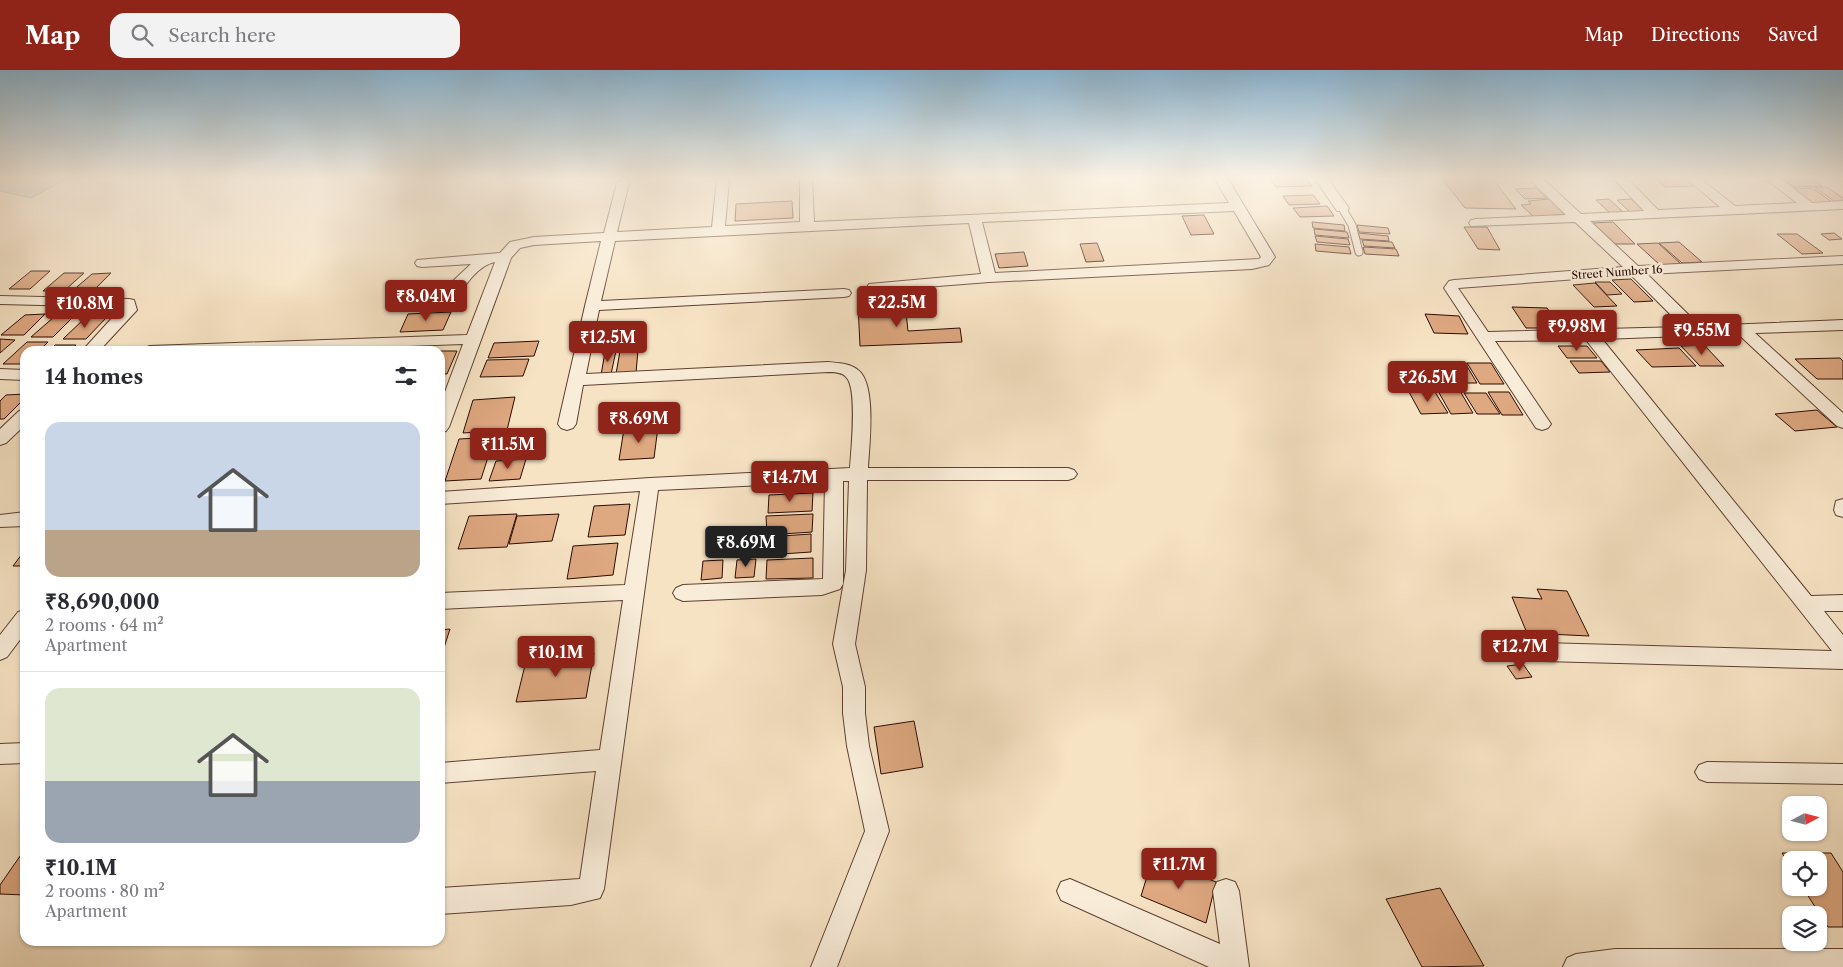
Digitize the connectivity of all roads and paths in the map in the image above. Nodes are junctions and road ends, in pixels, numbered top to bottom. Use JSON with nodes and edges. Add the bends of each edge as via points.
{"nodes":[{"id":1,"x":612,"y":221,"type":"edge"},
{"id":2,"x":719,"y":221,"type":"edge"},
{"id":3,"x":807,"y":221,"type":"edge"},
{"id":4,"x":914,"y":221,"type":"edge"},
{"id":5,"x":975,"y":221,"type":"edge"},
{"id":6,"x":1246,"y":221,"type":"edge"},
{"id":7,"x":1350,"y":221,"type":"edge"},
{"id":8,"x":1529,"y":221,"type":"edge"},
{"id":9,"x":1580,"y":221,"type":"edge"},
{"id":10,"x":1476,"y":224,"type":"dead end"},
{"id":11,"x":807,"y":226,"type":"junction"},
{"id":12,"x":718,"y":231,"type":"junction"},
{"id":13,"x":608,"y":237,"type":"junction"},
{"id":14,"x":1359,"y":252,"type":"dead end"},
{"id":15,"x":498,"y":257,"type":"junction"},
{"id":16,"x":1843,"y":260,"type":"edge"},
{"id":17,"x":422,"y":263,"type":"dead end"},
{"id":18,"x":1635,"y":270,"type":"junction"},
{"id":19,"x":989,"y":278,"type":"junction"},
{"id":20,"x":874,"y":287,"type":"dead end"},
{"id":21,"x":844,"y":293,"type":"dead end"},
{"id":22,"x":0,"y":300,"type":"edge"},
{"id":23,"x":446,"y":303,"type":"dead end"},
{"id":24,"x":592,"y":306,"type":"junction"},
{"id":25,"x":1843,"y":325,"type":"edge"},
{"id":26,"x":1742,"y":329,"type":"junction"},
{"id":27,"x":1695,"y":330,"type":"junction"},
{"id":28,"x":1590,"y":335,"type":"junction"},
{"id":29,"x":1483,"y":337,"type":"junction"},
{"id":30,"x":473,"y":339,"type":"junction"},
{"id":31,"x":95,"y":346,"type":"edge"},
{"id":32,"x":316,"y":346,"type":"edge"},
{"id":33,"x":0,"y":374,"type":"edge"},
{"id":34,"x":20,"y":375,"type":"edge"},
{"id":35,"x":576,"y":380,"type":"junction"},
{"id":36,"x":445,"y":410,"type":"edge"},
{"id":37,"x":20,"y":420,"type":"edge"},
{"id":38,"x":1843,"y":422,"type":"edge"},
{"id":39,"x":567,"y":424,"type":"dead end"},
{"id":40,"x":1542,"y":424,"type":"dead end"},
{"id":41,"x":0,"y":440,"type":"edge"},
{"id":42,"x":846,"y":474,"type":"junction"},
{"id":43,"x":1068,"y":474,"type":"dead end"},
{"id":44,"x":650,"y":484,"type":"junction"},
{"id":45,"x":445,"y":498,"type":"edge"},
{"id":46,"x":20,"y":519,"type":"edge"},
{"id":47,"x":4,"y":521,"type":"dead end"},
{"id":48,"x":633,"y":592,"type":"junction"},
{"id":49,"x":683,"y":593,"type":"dead end"},
{"id":50,"x":445,"y":601,"type":"edge"},
{"id":51,"x":1843,"y":603,"type":"edge"},
{"id":52,"x":1806,"y":604,"type":"junction"},
{"id":53,"x":20,"y":625,"type":"edge"},
{"id":54,"x":1843,"y":650,"type":"edge"},
{"id":55,"x":0,"y":651,"type":"edge"},
{"id":56,"x":1508,"y":651,"type":"dead end"},
{"id":57,"x":1843,"y":660,"type":"edge"},
{"id":58,"x":20,"y":753,"type":"edge"},
{"id":59,"x":0,"y":754,"type":"edge"},
{"id":60,"x":609,"y":760,"type":"junction"},
{"id":61,"x":1707,"y":772,"type":"dead end"},
{"id":62,"x":445,"y":773,"type":"edge"},
{"id":63,"x":1843,"y":774,"type":"edge"},
{"id":64,"x":1070,"y":891,"type":"dead end"},
{"id":65,"x":1226,"y":891,"type":"dead end"},
{"id":66,"x":445,"y":901,"type":"edge"},
{"id":67,"x":1843,"y":962,"type":"edge"},
{"id":68,"x":1735,"y":965,"type":"edge"},
{"id":69,"x":824,"y":967,"type":"edge"},
{"id":70,"x":1228,"y":967,"type":"edge"},
{"id":71,"x":1236,"y":967,"type":"edge"},
{"id":72,"x":1576,"y":967,"type":"edge"}],
"edges":[{"from":1,"to":13,"type":"street"},
{"from":2,"to":12,"type":"street"},
{"from":3,"to":11,"type":"street"},
{"from":4,"to":11,"type":"street"},
{"from":5,"to":19,"type":"street"},
{"from":6,"to":19,"type":"street","via":[[1268,256],[1264,262]]},
{"from":7,"to":14,"type":"lane"},
{"from":8,"to":10,"type":"street"},
{"from":9,"to":18,"type":"street"},
{"from":11,"to":12,"type":"street"},
{"from":12,"to":13,"type":"street"},
{"from":13,"to":15,"type":"street","via":[[534,241],[515,246]]},
{"from":13,"to":24,"type":"street"},
{"from":15,"to":17,"type":"street"},
{"from":15,"to":23,"type":"street","via":[[482,262],[453,288]]},
{"from":15,"to":30,"type":"street"},
{"from":16,"to":18,"type":"street","name":"Street Number 16"},
{"from":18,"to":27,"type":"street"},
{"from":18,"to":29,"type":"street","name":"Street Number 16","via":[[1454,284],[1451,288]]},
{"from":19,"to":20,"type":"street"},
{"from":21,"to":24,"type":"street"},
{"from":22,"to":31,"type":"street","via":[[129,303],[130,310]]},
{"from":24,"to":35,"type":"street"},
{"from":25,"to":26,"type":"street"},
{"from":26,"to":27,"type":"street"},
{"from":26,"to":38,"type":"street"},
{"from":27,"to":28,"type":"street"},
{"from":28,"to":29,"type":"street"},
{"from":28,"to":52,"type":"street"},
{"from":29,"to":40,"type":"street"},
{"from":30,"to":32,"type":"street"},
{"from":30,"to":36,"type":"street"},
{"from":33,"to":34,"type":"street"},
{"from":35,"to":39,"type":"street"},
{"from":35,"to":42,"type":"street","via":[[845,368],[856,377],[860,393],[860,448]]},
{"from":37,"to":41,"type":"street"},
{"from":42,"to":43,"type":"street"},
{"from":42,"to":44,"type":"street"},
{"from":42,"to":49,"type":"street","via":[[833,584]]},
{"from":42,"to":69,"type":"street","via":[[856,570],[844,644],[854,687],[858,746],[877,831]]},
{"from":44,"to":45,"type":"street"},
{"from":44,"to":48,"type":"street"},
{"from":46,"to":47,"type":"street"},
{"from":48,"to":50,"type":"street"},
{"from":48,"to":60,"type":"street"},
{"from":51,"to":52,"type":"street"},
{"from":52,"to":54,"type":"street"},
{"from":53,"to":55,"type":"street"},
{"from":56,"to":57,"type":"street"},
{"from":58,"to":59,"type":"street"},
{"from":60,"to":62,"type":"street"},
{"from":60,"to":66,"type":"street","via":[[591,889]]},
{"from":61,"to":63,"type":"street"},
{"from":64,"to":70,"type":"street","via":[[1218,957]]},
{"from":65,"to":71,"type":"street"},
{"from":67,"to":68,"type":"street"},
{"from":68,"to":72,"type":"street","via":[[1615,962]]}]}
